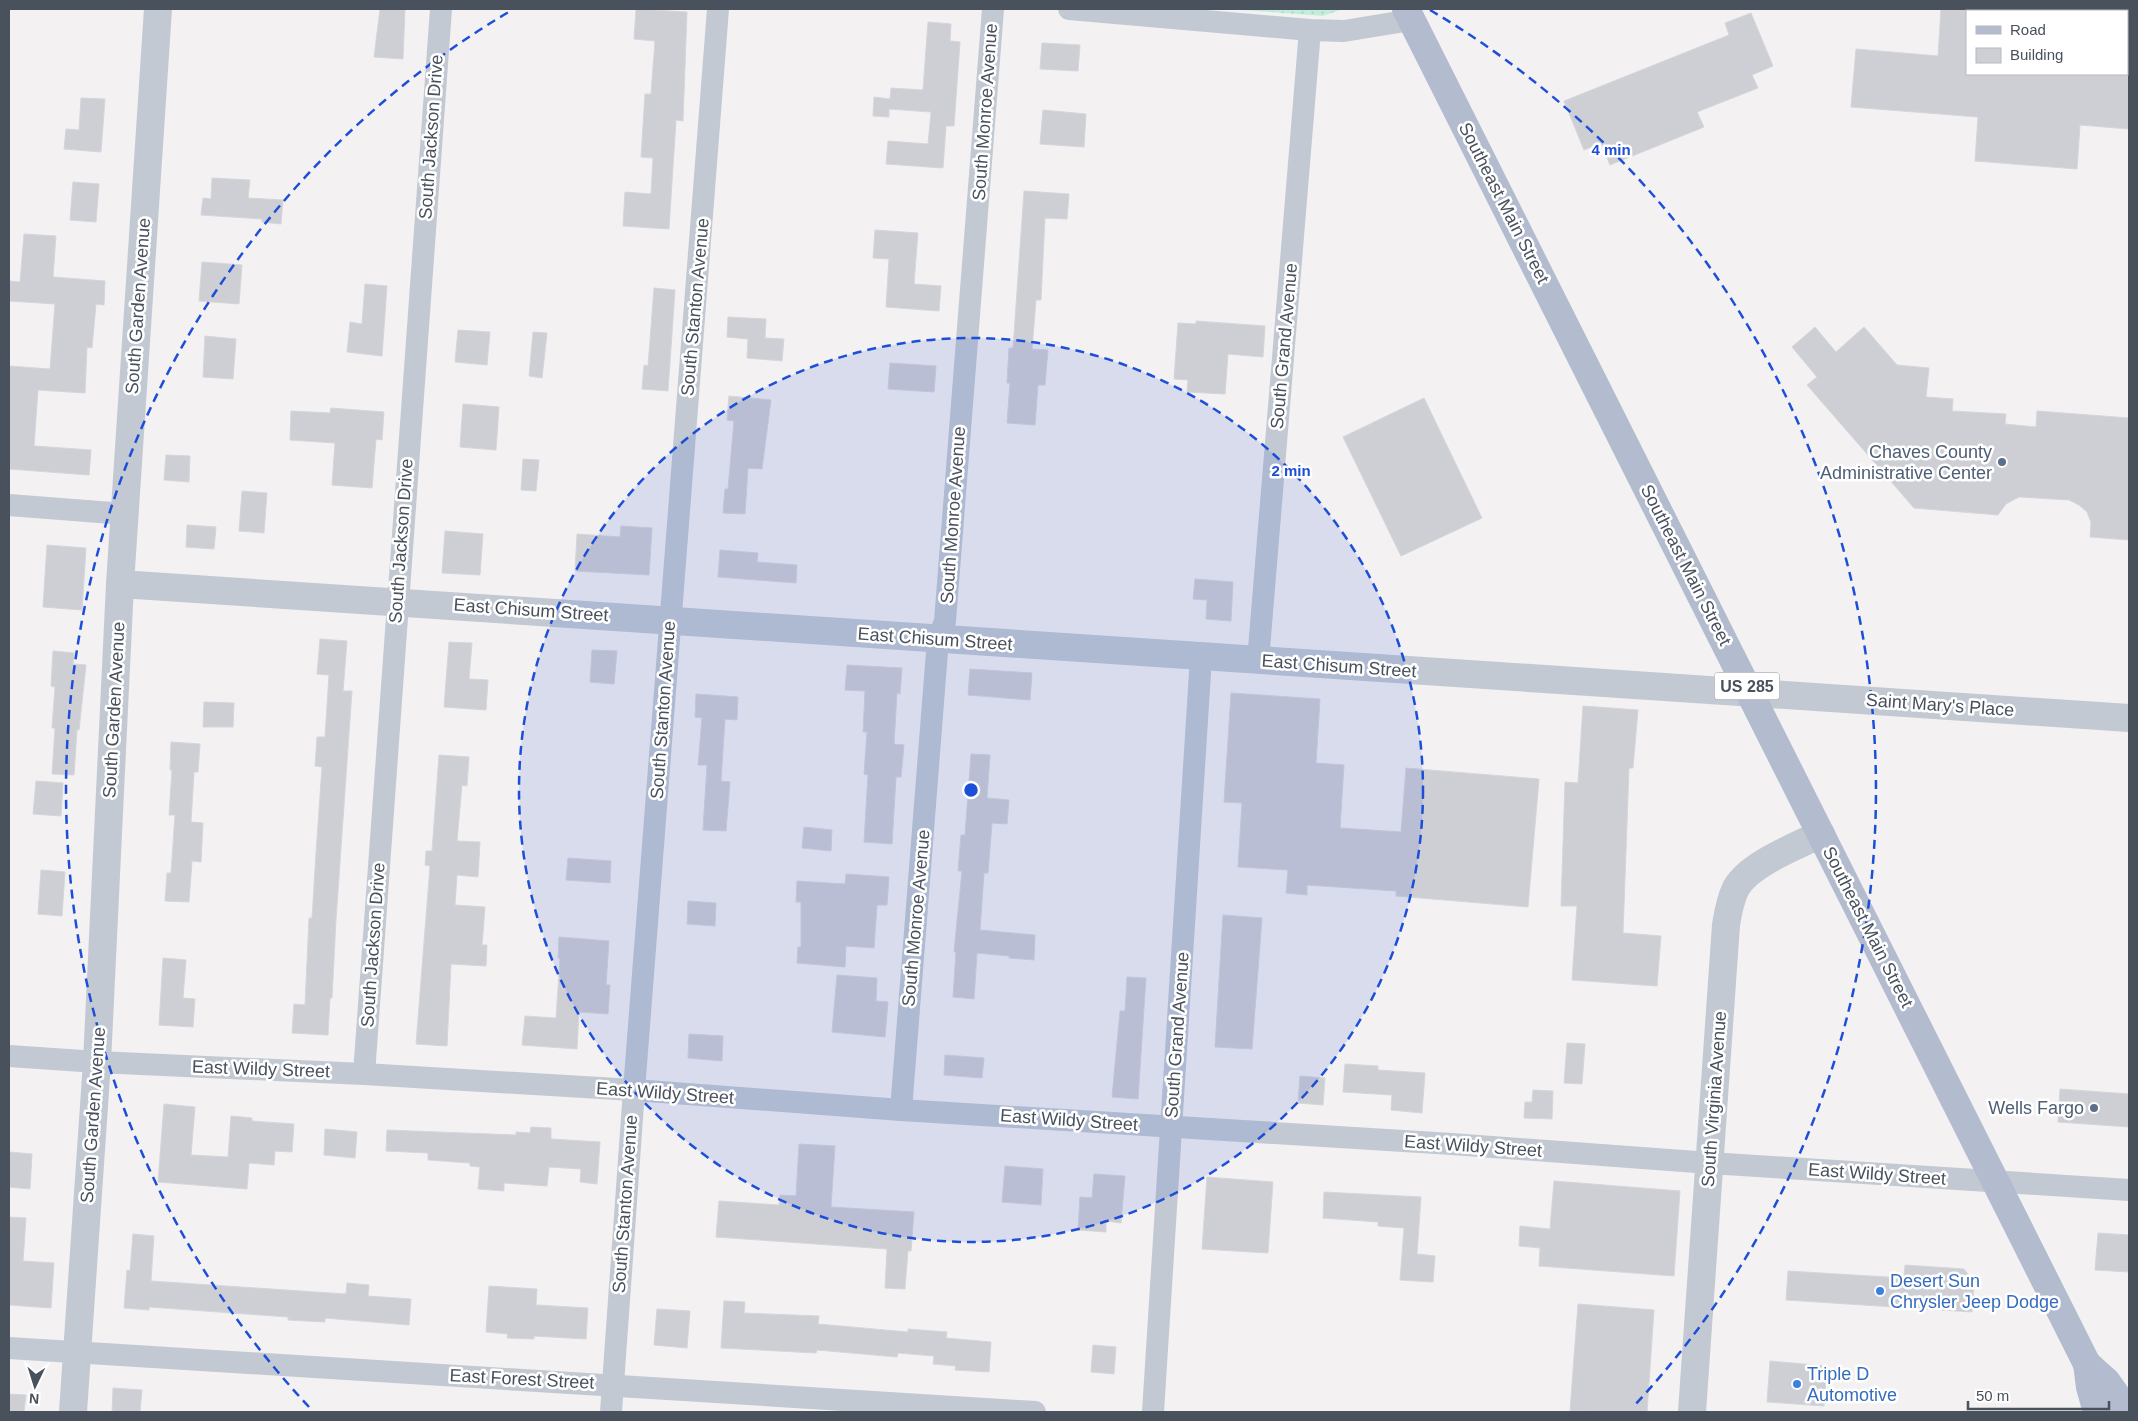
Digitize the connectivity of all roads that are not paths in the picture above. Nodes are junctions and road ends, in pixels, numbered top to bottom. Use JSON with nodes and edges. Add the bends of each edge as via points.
{"nodes":[{"id":1,"x":158,"y":9,"type":"edge"},
{"id":2,"x":441,"y":9,"type":"edge"},
{"id":3,"x":718,"y":9,"type":"edge"},
{"id":4,"x":993,"y":9,"type":"edge"},
{"id":5,"x":1069,"y":9,"type":"edge"},
{"id":6,"x":1409,"y":14,"type":"edge"},
{"id":7,"x":1310,"y":30,"type":"junction"},
{"id":8,"x":9,"y":505,"type":"edge"},
{"id":9,"x":125,"y":514,"type":"junction"},
{"id":10,"x":120,"y":584,"type":"junction"},
{"id":11,"x":397,"y":601,"type":"junction"},
{"id":12,"x":670,"y":620,"type":"junction"},
{"id":13,"x":938,"y":639,"type":"junction"},
{"id":14,"x":1201,"y":657,"type":"junction"},
{"id":15,"x":1258,"y":661,"type":"junction"},
{"id":16,"x":1750,"y":692,"type":"junction"},
{"id":17,"x":2129,"y":718,"type":"edge"},
{"id":18,"x":1821,"y":834,"type":"junction"},
{"id":19,"x":9,"y":1056,"type":"edge"},
{"id":20,"x":97,"y":1062,"type":"junction"},
{"id":21,"x":364,"y":1074,"type":"junction"},
{"id":22,"x":634,"y":1090,"type":"junction"},
{"id":23,"x":901,"y":1110,"type":"junction"},
{"id":24,"x":1171,"y":1127,"type":"junction"},
{"id":25,"x":1710,"y":1163,"type":"junction"},
{"id":26,"x":1995,"y":1181,"type":"junction"},
{"id":27,"x":2129,"y":1190,"type":"edge"},
{"id":28,"x":9,"y":1348,"type":"edge"},
{"id":29,"x":77,"y":1353,"type":"junction"},
{"id":30,"x":2087,"y":1364,"type":"junction"},
{"id":31,"x":612,"y":1385,"type":"junction"},
{"id":32,"x":73,"y":1412,"type":"edge"},
{"id":33,"x":611,"y":1412,"type":"edge"},
{"id":34,"x":1035,"y":1412,"type":"edge"},
{"id":35,"x":1153,"y":1412,"type":"edge"},
{"id":36,"x":1692,"y":1412,"type":"edge"},
{"id":37,"x":2097,"y":1412,"type":"edge"},
{"id":38,"x":2128,"y":1412,"type":"edge"}],
"edges":[{"from":1,"to":9,"type":"street","name":"South Garden Avenue"},
{"from":2,"to":11,"type":"street","name":"South Jackson Drive"},
{"from":3,"to":12,"type":"street","name":"South Stanton Avenue"},
{"from":4,"to":13,"type":"street","name":"South Monroe Avenue","via":[[945,621]]},
{"from":5,"to":7,"type":"street"},
{"from":6,"to":7,"type":"street","via":[[1344,31]]},
{"from":6,"to":16,"type":"main road","name":"Southeast Main Street","number":"US 285"},
{"from":7,"to":15,"type":"street","name":"South Grand Avenue"},
{"from":8,"to":9,"type":"street"},
{"from":9,"to":10,"type":"street","name":"South Garden Avenue"},
{"from":10,"to":11,"type":"street","name":"East Chisum Street"},
{"from":10,"to":20,"type":"street","name":"South Garden Avenue"},
{"from":11,"to":12,"type":"street","name":"East Chisum Street"},
{"from":11,"to":21,"type":"street","name":"South Jackson Drive"},
{"from":12,"to":13,"type":"street","name":"East Chisum Street"},
{"from":12,"to":22,"type":"street","name":"South Stanton Avenue"},
{"from":13,"to":14,"type":"street","name":"East Chisum Street"},
{"from":13,"to":23,"type":"street","name":"South Monroe Avenue"},
{"from":14,"to":15,"type":"street","name":"East Chisum Street"},
{"from":14,"to":24,"type":"street","name":"South Grand Avenue"},
{"from":15,"to":16,"type":"street","name":"East Chisum Street"},
{"from":16,"to":17,"type":"street","name":"Saint Mary's Place"},
{"from":16,"to":18,"type":"main road","name":"Southeast Main Street","number":"US 285"},
{"from":18,"to":25,"type":"street","name":"South Virginia Avenue","via":[[1758,866],[1737,886],[1730,901]]},
{"from":18,"to":26,"type":"main road","name":"Southeast Main Street","number":"US 285"},
{"from":19,"to":20,"type":"street","name":"East Wildy Street"},
{"from":20,"to":21,"type":"street","name":"East Wildy Street"},
{"from":20,"to":29,"type":"street","name":"South Garden Avenue"},
{"from":21,"to":22,"type":"street","name":"East Wildy Street"},
{"from":22,"to":23,"type":"street","name":"East Wildy Street"},
{"from":22,"to":31,"type":"street","name":"South Stanton Avenue"},
{"from":23,"to":24,"type":"street","name":"East Wildy Street"},
{"from":24,"to":25,"type":"street","name":"East Wildy Street"},
{"from":24,"to":35,"type":"street","name":"South Grand Avenue"},
{"from":25,"to":26,"type":"street","name":"East Wildy Street"},
{"from":25,"to":36,"type":"street","name":"South Virginia Avenue"},
{"from":26,"to":27,"type":"street","name":"East Wildy Street"},
{"from":26,"to":30,"type":"main road","name":"Southeast Main Street","number":"US 285"},
{"from":28,"to":29,"type":"street","name":"East Forest Street"},
{"from":29,"to":31,"type":"street","name":"East Forest Street"},
{"from":29,"to":32,"type":"street","name":"South Garden Avenue"},
{"from":30,"to":37,"type":"main road","name":"Southeast Main Street","number":"US 285"},
{"from":30,"to":38,"type":"main road","name":"Southeast Main Street","number":"US 285","via":[[2107,1382]]},
{"from":31,"to":33,"type":"street","name":"South Stanton Avenue"},
{"from":31,"to":34,"type":"street","name":"East Forest Street"}]}
